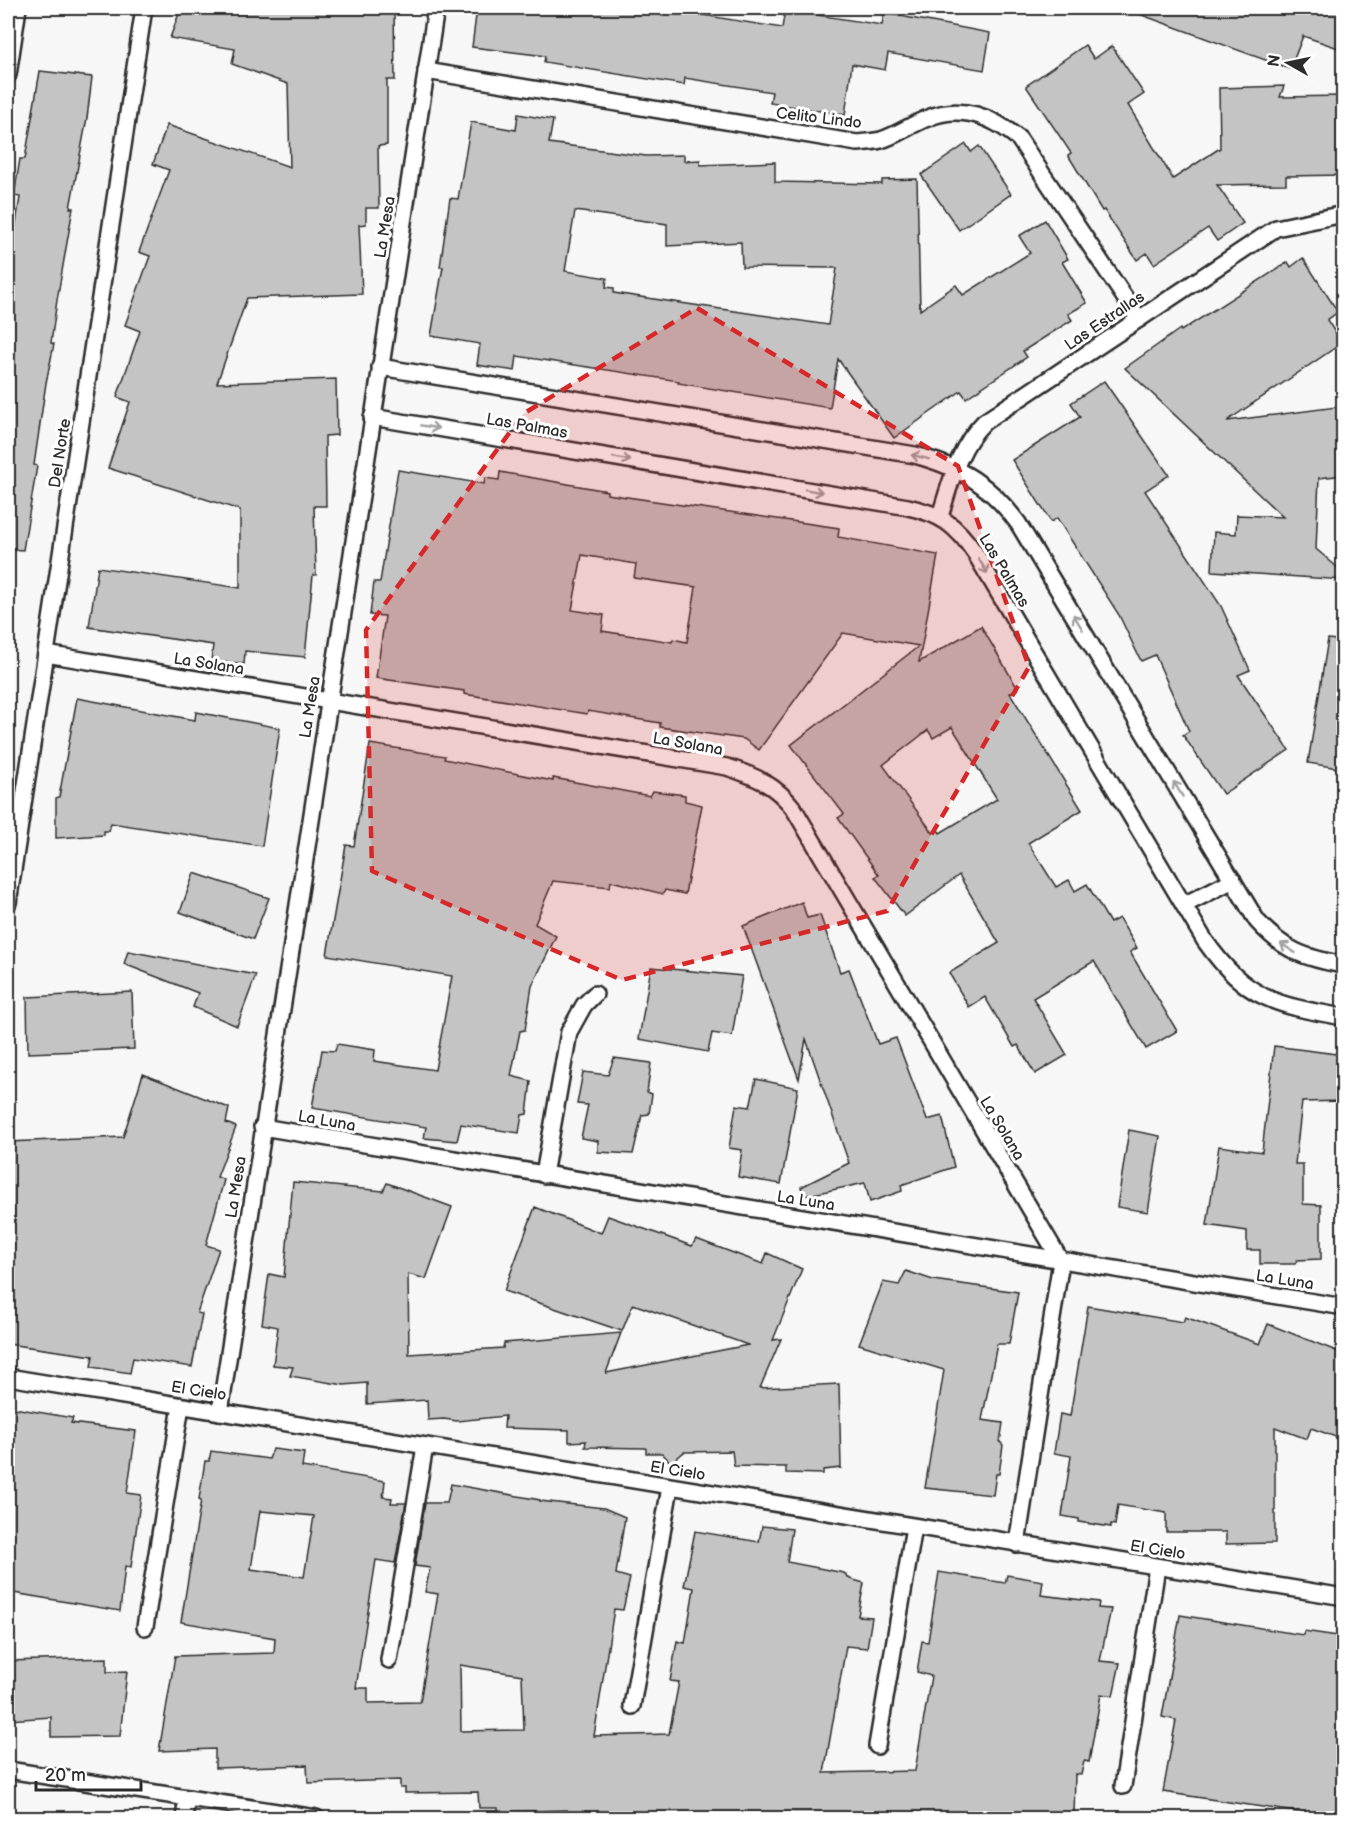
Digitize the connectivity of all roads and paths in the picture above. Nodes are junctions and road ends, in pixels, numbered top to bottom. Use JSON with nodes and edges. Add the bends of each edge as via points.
{"nodes":[{"id":1,"x":18,"y":8,"type":"edge"},
{"id":2,"x":144,"y":8,"type":"edge"},
{"id":3,"x":436,"y":8,"type":"edge"},
{"id":4,"x":8,"y":71,"type":"edge"},
{"id":5,"x":426,"y":71,"type":"junction"},
{"id":6,"x":1344,"y":214,"type":"edge"},
{"id":7,"x":1139,"y":319,"type":"junction"},
{"id":8,"x":380,"y":367,"type":"junction"},
{"id":9,"x":372,"y":417,"type":"junction"},
{"id":10,"x":955,"y":468,"type":"junction"},
{"id":11,"x":940,"y":516,"type":"junction"},
{"id":12,"x":46,"y":654,"type":"junction"},
{"id":13,"x":328,"y":701,"type":"junction"},
{"id":14,"x":1233,"y":880,"type":"junction"},
{"id":15,"x":8,"y":903,"type":"edge"},
{"id":16,"x":1184,"y":905,"type":"junction"},
{"id":17,"x":1344,"y":965,"type":"edge"},
{"id":18,"x":595,"y":994,"type":"dead end"},
{"id":19,"x":1344,"y":1017,"type":"edge"},
{"id":20,"x":262,"y":1127,"type":"junction"},
{"id":21,"x":544,"y":1175,"type":"junction"},
{"id":22,"x":1061,"y":1261,"type":"junction"},
{"id":23,"x":1344,"y":1307,"type":"edge"},
{"id":24,"x":8,"y":1377,"type":"edge"},
{"id":25,"x":181,"y":1406,"type":"junction"},
{"id":26,"x":220,"y":1412,"type":"junction"},
{"id":27,"x":425,"y":1446,"type":"junction"},
{"id":28,"x":670,"y":1487,"type":"junction"},
{"id":29,"x":914,"y":1527,"type":"junction"},
{"id":30,"x":1017,"y":1544,"type":"junction"},
{"id":31,"x":1157,"y":1567,"type":"junction"},
{"id":32,"x":1344,"y":1597,"type":"edge"},
{"id":33,"x":145,"y":1627,"type":"dead end"},
{"id":34,"x":389,"y":1660,"type":"dead end"},
{"id":35,"x":632,"y":1706,"type":"dead end"},
{"id":36,"x":877,"y":1746,"type":"dead end"},
{"id":37,"x":8,"y":1770,"type":"edge"},
{"id":38,"x":1123,"y":1786,"type":"dead end"},
{"id":39,"x":188,"y":1798,"type":"junction"},
{"id":40,"x":184,"y":1818,"type":"edge"},
{"id":41,"x":316,"y":1818,"type":"edge"}],
"edges":[{"from":1,"to":4,"type":"lane"},
{"from":2,"to":12,"type":"lane","name":"Del Norte"},
{"from":3,"to":5,"type":"lane","name":"La Mesa"},
{"from":5,"to":7,"type":"lane","name":"Celito Lindo","via":[[857,143],[880,141],[946,112],[986,117],[1019,139]]},
{"from":5,"to":8,"type":"lane","name":"La Mesa"},
{"from":6,"to":7,"type":"lane","name":"Las Estrallas","via":[[1276,228]]},
{"from":7,"to":10,"type":"lane","name":"Las Estrallas","via":[[984,422],[971,435]]},
{"from":8,"to":9,"type":"lane","name":"La Mesa"},
{"from":10,"to":8,"type":"lane","one_way":true,"via":[[915,455]]},
{"from":9,"to":11,"type":"lane","name":"Las Palmas","one_way":true,"via":[[908,507]]},
{"from":9,"to":13,"type":"lane","name":"La Mesa"},
{"from":10,"to":11,"type":"lane","name":"Las Estrallas"},
{"from":14,"to":10,"type":"lane","one_way":true,"via":[[1018,523],[993,493]]},
{"from":11,"to":16,"type":"lane","name":"Las Palmas","one_way":true,"via":[[954,526],[975,553]]},
{"from":12,"to":13,"type":"lane","name":"La Solana"},
{"from":12,"to":15,"type":"lane","name":"Del Norte"},
{"from":13,"to":20,"type":"lane","name":"La Mesa"},
{"from":13,"to":22,"type":"lane","name":"La Solana","via":[[727,767],[769,783],[794,808]]},
{"from":14,"to":16,"type":"lane"},
{"from":17,"to":14,"type":"lane","one_way":true,"via":[[1314,960],[1282,945],[1257,921]]},
{"from":16,"to":19,"type":"lane","name":"Las Palmas","via":[[1221,963],[1242,984],[1276,1002]]},
{"from":18,"to":21,"type":"lane","via":[[584,1005],[564,1049]]},
{"from":20,"to":21,"type":"lane","name":"La Luna"},
{"from":20,"to":26,"type":"lane","name":"La Mesa"},
{"from":21,"to":22,"type":"lane","name":"La Luna"},
{"from":22,"to":23,"type":"lane","name":"La Luna"},
{"from":22,"to":30,"type":"lane"},
{"from":24,"to":25,"type":"lane","name":"El Cielo"},
{"from":25,"to":26,"type":"lane","name":"El Cielo"},
{"from":25,"to":33,"type":"lane"},
{"from":26,"to":27,"type":"lane","name":"El Cielo"},
{"from":27,"to":28,"type":"lane","name":"El Cielo"},
{"from":27,"to":34,"type":"lane"},
{"from":28,"to":29,"type":"lane","name":"El Cielo"},
{"from":28,"to":35,"type":"lane"},
{"from":29,"to":30,"type":"lane","name":"El Cielo"},
{"from":29,"to":36,"type":"lane"},
{"from":30,"to":31,"type":"lane","name":"El Cielo"},
{"from":31,"to":32,"type":"lane","name":"El Cielo"},
{"from":31,"to":38,"type":"lane"},
{"from":37,"to":39,"type":"lane"},
{"from":39,"to":40,"type":"lane"},
{"from":39,"to":41,"type":"lane"}]}
